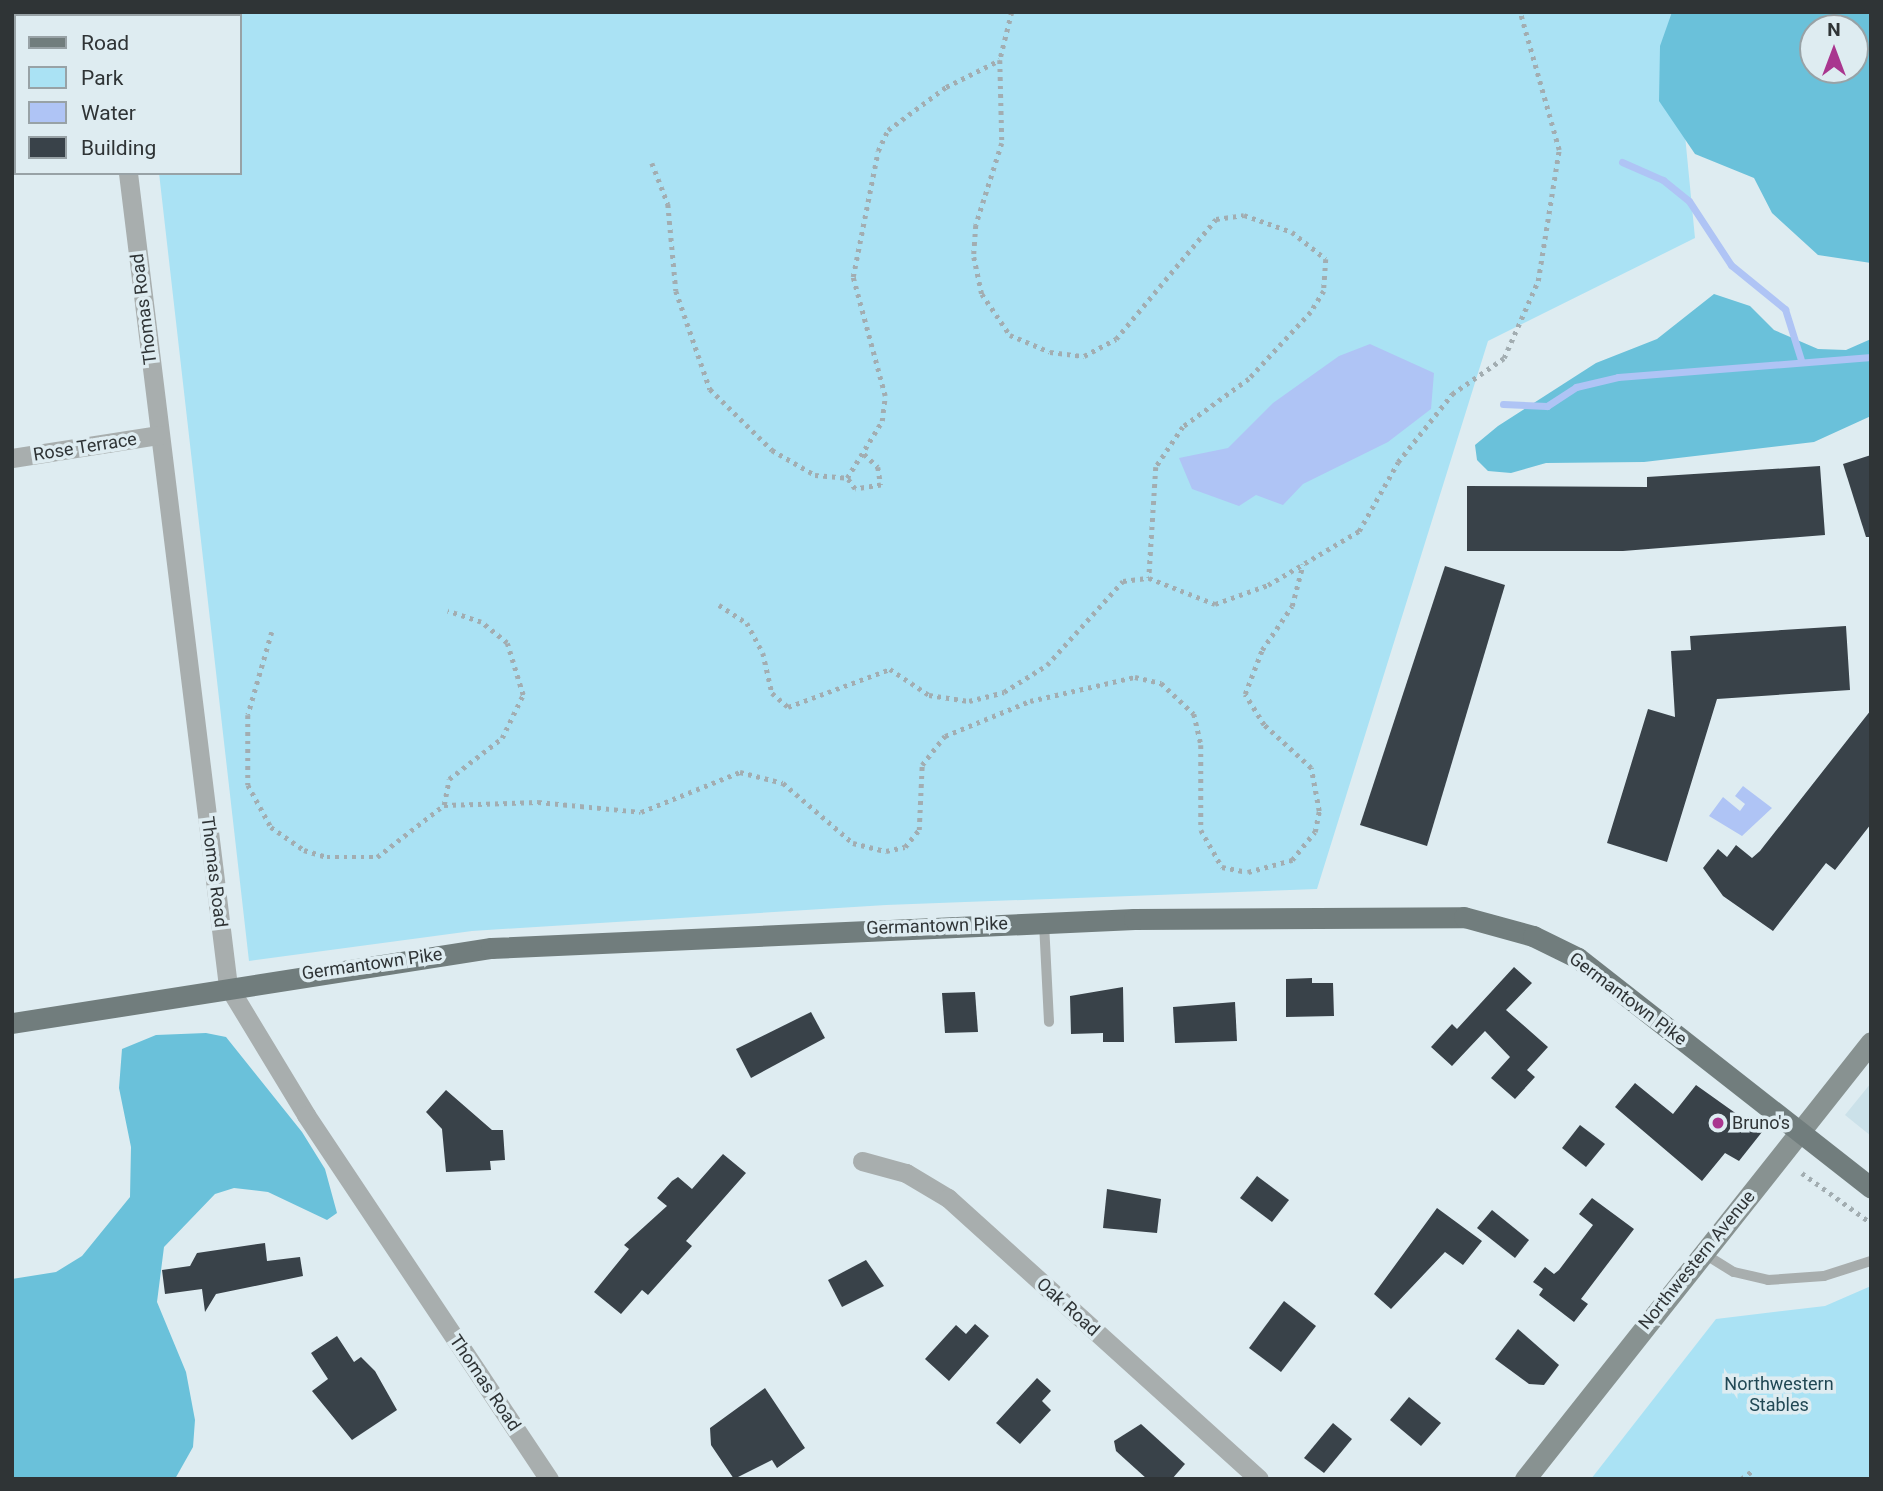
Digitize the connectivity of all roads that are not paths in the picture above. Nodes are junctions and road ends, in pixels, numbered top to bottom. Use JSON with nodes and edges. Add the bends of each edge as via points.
{"nodes":[{"id":1,"x":128,"y":175,"type":"edge"},
{"id":2,"x":159,"y":435,"type":"junction"},
{"id":3,"x":12,"y":458,"type":"edge"},
{"id":4,"x":1044,"y":922,"type":"junction"},
{"id":5,"x":228,"y":986,"type":"junction"},
{"id":6,"x":1049,"y":1022,"type":"dead end"},
{"id":7,"x":12,"y":1023,"type":"edge"},
{"id":8,"x":1871,"y":1042,"type":"edge"},
{"id":9,"x":1800,"y":1132,"type":"junction"},
{"id":10,"x":862,"y":1161,"type":"dead end"},
{"id":11,"x":1871,"y":1188,"type":"edge"},
{"id":12,"x":1702,"y":1252,"type":"junction"},
{"id":13,"x":1871,"y":1261,"type":"edge"},
{"id":14,"x":549,"y":1479,"type":"edge"},
{"id":15,"x":1259,"y":1479,"type":"edge"},
{"id":16,"x":1525,"y":1479,"type":"edge"}],
"edges":[{"from":1,"to":2,"type":"street","name":"Thomas Road"},
{"from":2,"to":3,"type":"street","name":"Rose Terrace"},
{"from":2,"to":5,"type":"street","name":"Thomas Road"},
{"from":4,"to":5,"type":"main road","name":"Germantown Pike","via":[[491,948]]},
{"from":4,"to":6,"type":"lane"},
{"from":4,"to":9,"type":"main road","name":"Germantown Pike","via":[[1414,913],[1489,921],[1578,958]]},
{"from":5,"to":7,"type":"main road","name":"Germantown Pike"},
{"from":5,"to":14,"type":"street","name":"Thomas Road","via":[[306,1115]]},
{"from":8,"to":9,"type":"street","name":"Northwestern Avenue"},
{"from":9,"to":11,"type":"main road","name":"Germantown Pike"},
{"from":9,"to":12,"type":"street","name":"Northwestern Avenue"},
{"from":10,"to":15,"type":"street","name":"Oak Road","via":[[906,1172],[948,1198]]},
{"from":12,"to":13,"type":"lane","via":[[1734,1272],[1768,1280],[1824,1276]]},
{"from":12,"to":16,"type":"street","name":"Northwestern Avenue"}]}
